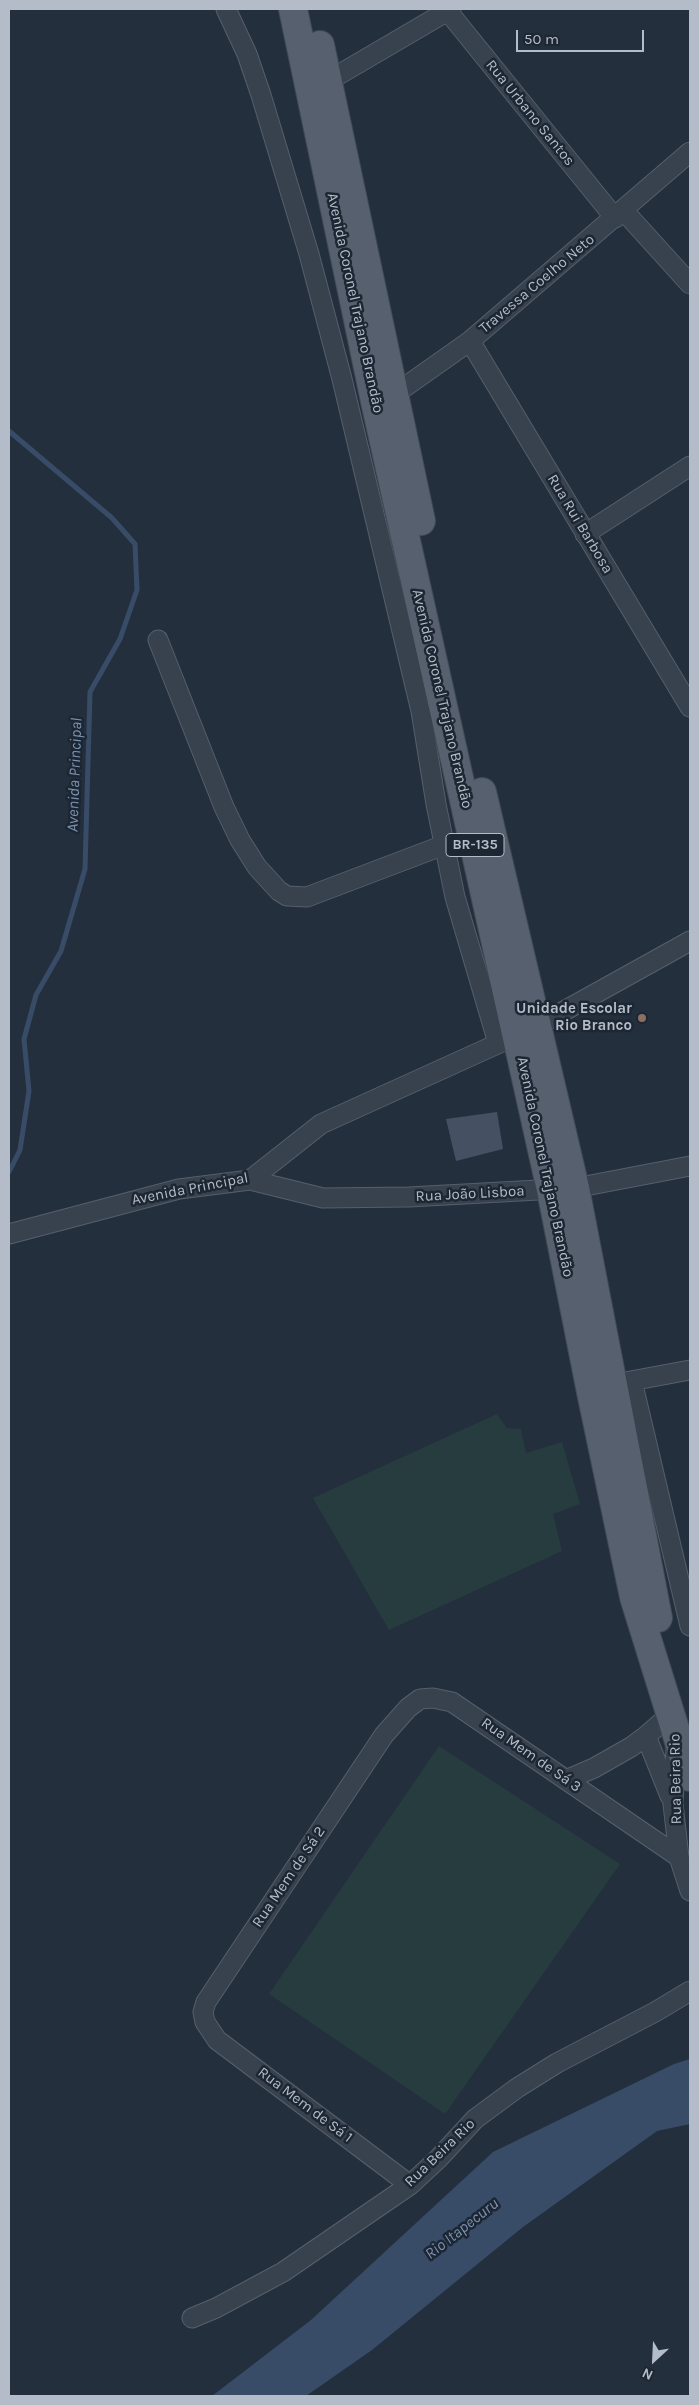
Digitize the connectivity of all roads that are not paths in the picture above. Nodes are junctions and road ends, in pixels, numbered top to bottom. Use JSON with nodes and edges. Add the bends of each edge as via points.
{"nodes":[{"id":1,"x":226,"y":9,"type":"edge"},
{"id":2,"x":293,"y":9,"type":"edge"},
{"id":3,"x":313,"y":9,"type":"edge"},
{"id":4,"x":448,"y":9,"type":"edge"},
{"id":5,"x":328,"y":81,"type":"junction"},
{"id":6,"x":690,"y":152,"type":"edge"},
{"id":7,"x":619,"y":214,"type":"junction"},
{"id":8,"x":690,"y":284,"type":"edge"},
{"id":9,"x":470,"y":341,"type":"junction"},
{"id":10,"x":385,"y":401,"type":"junction"},
{"id":11,"x":690,"y":466,"type":"edge"},
{"id":12,"x":585,"y":534,"type":"junction"},
{"id":13,"x":158,"y":640,"type":"dead end"},
{"id":14,"x":689,"y":702,"type":"edge"},
{"id":15,"x":444,"y":845,"type":"junction"},
{"id":16,"x":690,"y":941,"type":"edge"},
{"id":17,"x":518,"y":1035,"type":"junction"},
{"id":18,"x":690,"y":1166,"type":"edge"},
{"id":19,"x":250,"y":1180,"type":"junction"},
{"id":20,"x":563,"y":1189,"type":"junction"},
{"id":21,"x":9,"y":1234,"type":"edge"},
{"id":22,"x":690,"y":1370,"type":"edge"},
{"id":23,"x":612,"y":1386,"type":"junction"},
{"id":24,"x":690,"y":1626,"type":"edge"},
{"id":25,"x":673,"y":1720,"type":"junction"},
{"id":26,"x":384,"y":1736,"type":"joint"},
{"id":27,"x":646,"y":1736,"type":"junction"},
{"id":28,"x":689,"y":1771,"type":"edge"},
{"id":29,"x":566,"y":1780,"type":"junction"},
{"id":30,"x":674,"y":1804,"type":"junction"},
{"id":31,"x":679,"y":1856,"type":"junction"},
{"id":32,"x":690,"y":1891,"type":"edge"},
{"id":33,"x":690,"y":1991,"type":"edge"},
{"id":34,"x":205,"y":2022,"type":"joint"},
{"id":35,"x":410,"y":2185,"type":"junction"},
{"id":36,"x":192,"y":2318,"type":"dead end"}],
"edges":[{"from":1,"to":15,"type":"street","name":"Avenida Coronel Trajano Brandão","via":[[248,54],[267,113],[342,379],[421,711]]},
{"from":2,"to":10,"type":"main road","name":"Avenida Coronel Trajano Brandão","number":"BR-135"},
{"from":3,"to":5,"type":"main road","name":"Avenida Coronel Trajano Brandão","number":"BR-135"},
{"from":4,"to":5,"type":"street"},
{"from":4,"to":7,"type":"street","name":"Rua Urbano Santos"},
{"from":5,"to":10,"type":"main road","name":"Avenida Coronel Trajano Brandão","number":"BR-135"},
{"from":6,"to":7,"type":"street","name":"Travessa Coelho Neto"},
{"from":7,"to":8,"type":"street","name":"Rua Urbano Santos"},
{"from":7,"to":9,"type":"street","name":"Travessa Coelho Neto"},
{"from":9,"to":10,"type":"street","name":"Travessa Coelho Neto"},
{"from":9,"to":12,"type":"street","name":"Rua Rui Barbosa"},
{"from":10,"to":17,"type":"main road","name":"Avenida Coronel Trajano Brandão","number":"BR-135","via":[[439,610]]},
{"from":11,"to":12,"type":"street"},
{"from":12,"to":14,"type":"street","name":"Rua Rui Barbosa"},
{"from":13,"to":15,"type":"street","via":[[232,824],[257,867],[279,891],[287,896],[307,897]]},
{"from":15,"to":17,"type":"street","name":"Avenida Coronel Trajano Brandão","via":[[454,897]]},
{"from":16,"to":17,"type":"street","name":"Avenida Principal"},
{"from":17,"to":19,"type":"street","name":"Avenida Principal","via":[[321,1124]]},
{"from":17,"to":20,"type":"main road","name":"Avenida Coronel Trajano Brandão","number":"BR-135"},
{"from":18,"to":20,"type":"street","name":"Rua João Lisboa"},
{"from":19,"to":20,"type":"street","name":"Rua João Lisboa","via":[[323,1198]]},
{"from":19,"to":21,"type":"street","name":"Avenida Principal","via":[[170,1191]]},
{"from":20,"to":23,"type":"main road","name":"Avenida Coronel Trajano Brandão","number":"BR-135"},
{"from":22,"to":23,"type":"street"},
{"from":23,"to":24,"type":"street"},
{"from":23,"to":25,"type":"main road","name":"Avenida Coronel Trajano Brandão","number":"BR-135","via":[[661,1636],[661,1679]]},
{"from":25,"to":27,"type":"street"},
{"from":25,"to":28,"type":"main road","name":"Avenida Coronel Trajano Brandão","number":"BR-135"},
{"from":25,"to":30,"type":"street","name":"Rua Beira Rio"},
{"from":26,"to":29,"type":"street","name":"Rua Mem de Sá 3","via":[[413,1703],[425,1698],[442,1699],[469,1713]]},
{"from":26,"to":34,"type":"street","name":"Rua Mem de Sá 2","via":[[206,2002]]},
{"from":27,"to":29,"type":"street","via":[[610,1760]]},
{"from":27,"to":30,"type":"street"},
{"from":29,"to":31,"type":"street","name":"Rua Mem de Sá 3"},
{"from":30,"to":31,"type":"street","name":"Rua Beira Rio"},
{"from":31,"to":32,"type":"street","name":"Rua Beira Rio"},
{"from":33,"to":35,"type":"street","name":"Rua Beira Rio","via":[[510,2092],[474,2119]]},
{"from":34,"to":35,"type":"street","name":"Rua Mem de Sá 1","via":[[217,2040]]},
{"from":35,"to":36,"type":"street","name":"Rua Beira Rio","via":[[283,2272]]}]}
